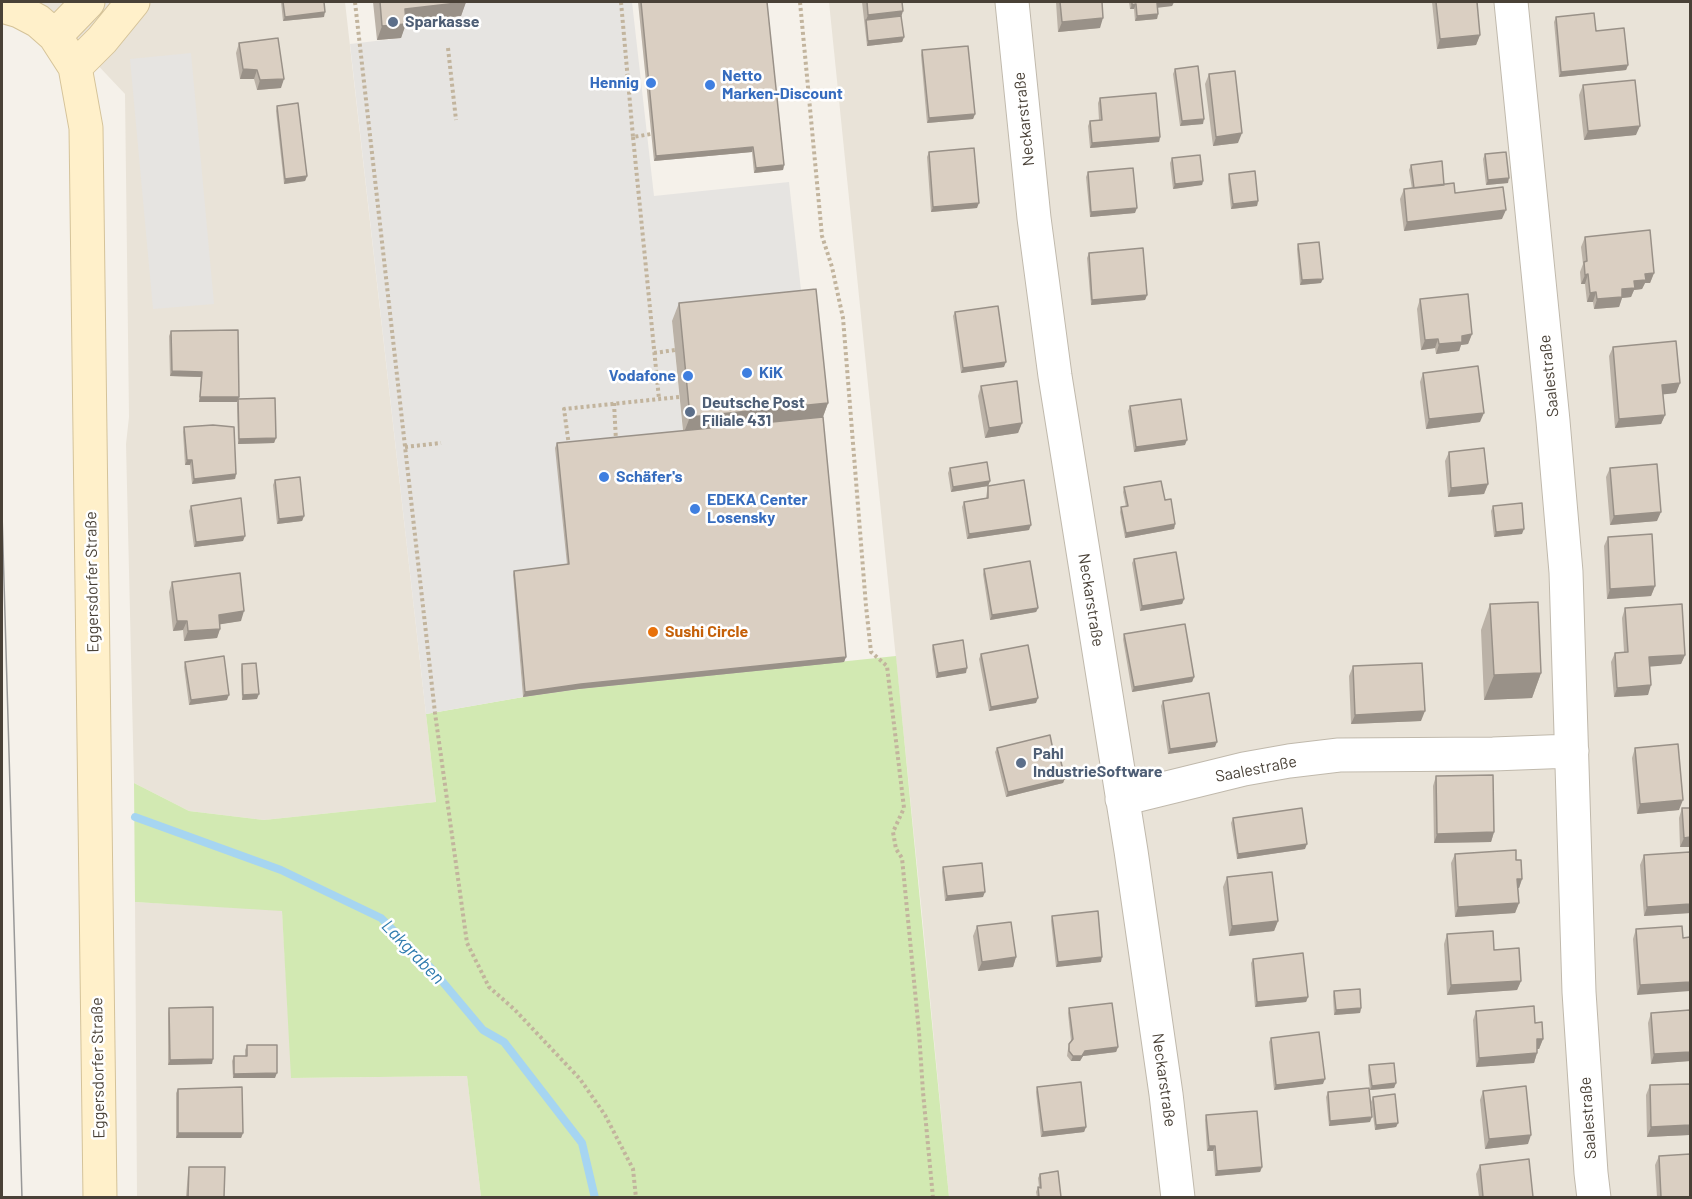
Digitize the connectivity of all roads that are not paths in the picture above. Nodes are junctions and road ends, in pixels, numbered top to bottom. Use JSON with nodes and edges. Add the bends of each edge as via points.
{"nodes":[{"id":1,"x":87,"y":2,"type":"edge"},
{"id":2,"x":133,"y":2,"type":"edge"},
{"id":3,"x":1012,"y":2,"type":"edge"},
{"id":4,"x":1511,"y":2,"type":"edge"},
{"id":5,"x":2,"y":6,"type":"edge"},
{"id":6,"x":55,"y":36,"type":"junction"},
{"id":7,"x":75,"y":67,"type":"junction"},
{"id":8,"x":1572,"y":751,"type":"junction"},
{"id":9,"x":1122,"y":799,"type":"junction"},
{"id":10,"x":100,"y":1197,"type":"edge"},
{"id":11,"x":1178,"y":1197,"type":"edge"},
{"id":12,"x":1594,"y":1197,"type":"edge"}],
"edges":[{"from":1,"to":6,"type":"street"},
{"from":2,"to":7,"type":"street"},
{"from":3,"to":9,"type":"street","name":"Neckarstraße","via":[[1055,376]]},
{"from":4,"to":8,"type":"street","name":"Saalestraße","via":[[1565,560]]},
{"from":5,"to":6,"type":"street","name":"Eggersdorfer Straße","via":[[38,21]]},
{"from":6,"to":7,"type":"street","name":"Eggersdorfer Straße"},
{"from":7,"to":10,"type":"street","name":"Eggersdorfer Straße","via":[[86,128]]},
{"from":8,"to":9,"type":"street","name":"Saalestraße","via":[[1339,755],[1244,769]]},
{"from":8,"to":12,"type":"street","name":"Saalestraße","via":[[1580,992]]},
{"from":9,"to":11,"type":"street","name":"Neckarstraße"}]}
